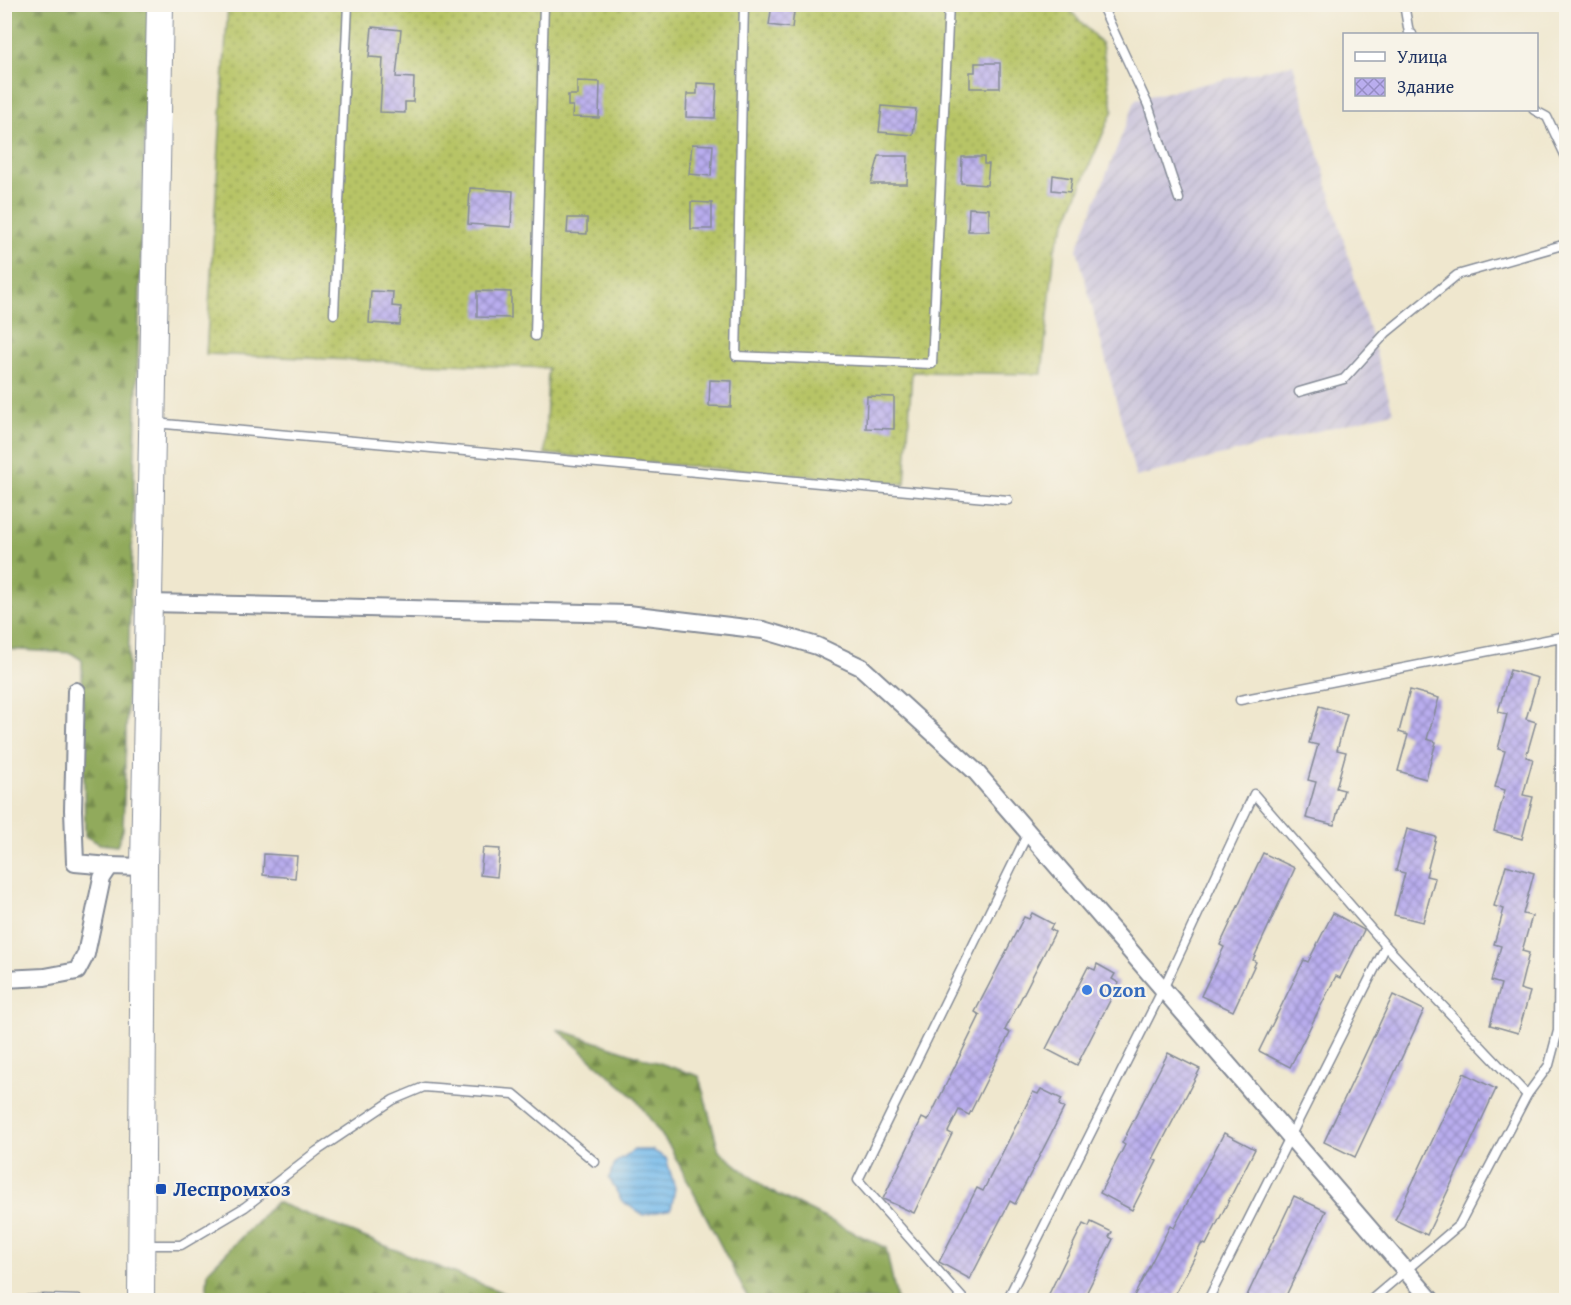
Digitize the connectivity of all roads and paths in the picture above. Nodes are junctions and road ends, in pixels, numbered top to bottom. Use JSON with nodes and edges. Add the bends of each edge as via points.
{"nodes":[{"id":1,"x":160,"y":4,"type":"edge"},
{"id":2,"x":348,"y":4,"type":"edge"},
{"id":3,"x":544,"y":4,"type":"edge"},
{"id":4,"x":744,"y":4,"type":"edge"},
{"id":5,"x":949,"y":4,"type":"edge"},
{"id":6,"x":1101,"y":4,"type":"edge"},
{"id":7,"x":1404,"y":4,"type":"edge"},
{"id":8,"x":1409,"y":33,"type":"edge"},
{"id":9,"x":1536,"y":111,"type":"edge"},
{"id":10,"x":1566,"y":157,"type":"edge"},
{"id":11,"x":1179,"y":199,"type":"dead end"},
{"id":12,"x":1566,"y":244,"type":"edge"},
{"id":13,"x":334,"y":314,"type":"dead end"},
{"id":14,"x":535,"y":336,"type":"dead end"},
{"id":15,"x":1299,"y":392,"type":"dead end"},
{"id":16,"x":152,"y":423,"type":"junction"},
{"id":17,"x":1008,"y":500,"type":"dead end"},
{"id":18,"x":149,"y":603,"type":"junction"},
{"id":19,"x":76,"y":692,"type":"dead end"},
{"id":20,"x":1240,"y":700,"type":"dead end"},
{"id":21,"x":1028,"y":833,"type":"junction"},
{"id":22,"x":110,"y":866,"type":"junction"},
{"id":23,"x":144,"y":867,"type":"junction"},
{"id":24,"x":1386,"y":946,"type":"junction"},
{"id":25,"x":4,"y":979,"type":"edge"},
{"id":26,"x":1163,"y":989,"type":"junction"},
{"id":27,"x":1527,"y":1095,"type":"junction"},
{"id":28,"x":1290,"y":1137,"type":"junction"},
{"id":29,"x":595,"y":1162,"type":"dead end"},
{"id":30,"x":142,"y":1245,"type":"junction"},
{"id":31,"x":1406,"y":1271,"type":"junction"},
{"id":32,"x":27,"y":1300,"type":"edge"},
{"id":33,"x":79,"y":1300,"type":"edge"},
{"id":34,"x":141,"y":1300,"type":"edge"},
{"id":35,"x":964,"y":1300,"type":"edge"},
{"id":36,"x":1007,"y":1300,"type":"edge"},
{"id":37,"x":1208,"y":1300,"type":"edge"},
{"id":38,"x":1371,"y":1300,"type":"edge"},
{"id":39,"x":1428,"y":1300,"type":"edge"}],
"edges":[{"from":1,"to":16,"type":"main road"},
{"from":2,"to":13,"type":"lane"},
{"from":3,"to":14,"type":"lane"},
{"from":4,"to":5,"type":"lane","via":[[736,356],[932,364]]},
{"from":6,"to":11,"type":"lane","via":[[1148,105]]},
{"from":7,"to":8,"type":"lane"},
{"from":9,"to":10,"type":"lane","via":[[1547,117]]},
{"from":12,"to":15,"type":"lane","via":[[1457,275],[1386,333],[1344,379]]},
{"from":16,"to":17,"type":"lane"},
{"from":16,"to":18,"type":"main road"},
{"from":18,"to":21,"type":"street","via":[[628,614],[763,630],[817,646],[861,667],[976,772]]},
{"from":18,"to":23,"type":"main road"},
{"from":19,"to":22,"type":"street","via":[[75,863]]},
{"from":20,"to":27,"type":"lane","via":[[1561,637],[1558,1031],[1549,1065]]},
{"from":21,"to":26,"type":"street"},
{"from":21,"to":35,"type":"lane","via":[[858,1180]]},
{"from":22,"to":23,"type":"street"},
{"from":22,"to":25,"type":"street","via":[[102,878],[86,954],[77,971]]},
{"from":23,"to":30,"type":"main road"},
{"from":24,"to":26,"type":"lane","via":[[1254,794]]},
{"from":24,"to":27,"type":"lane"},
{"from":24,"to":28,"type":"lane"},
{"from":26,"to":28,"type":"street"},
{"from":26,"to":36,"type":"lane"},
{"from":27,"to":31,"type":"lane","via":[[1459,1225]]},
{"from":28,"to":31,"type":"street"},
{"from":28,"to":37,"type":"lane"},
{"from":29,"to":30,"type":"lane","via":[[514,1094],[424,1088],[393,1100],[245,1206],[181,1245]]},
{"from":30,"to":34,"type":"main road"},
{"from":31,"to":38,"type":"lane"},
{"from":31,"to":39,"type":"street"},
{"from":32,"to":33,"type":"lane"}]}
